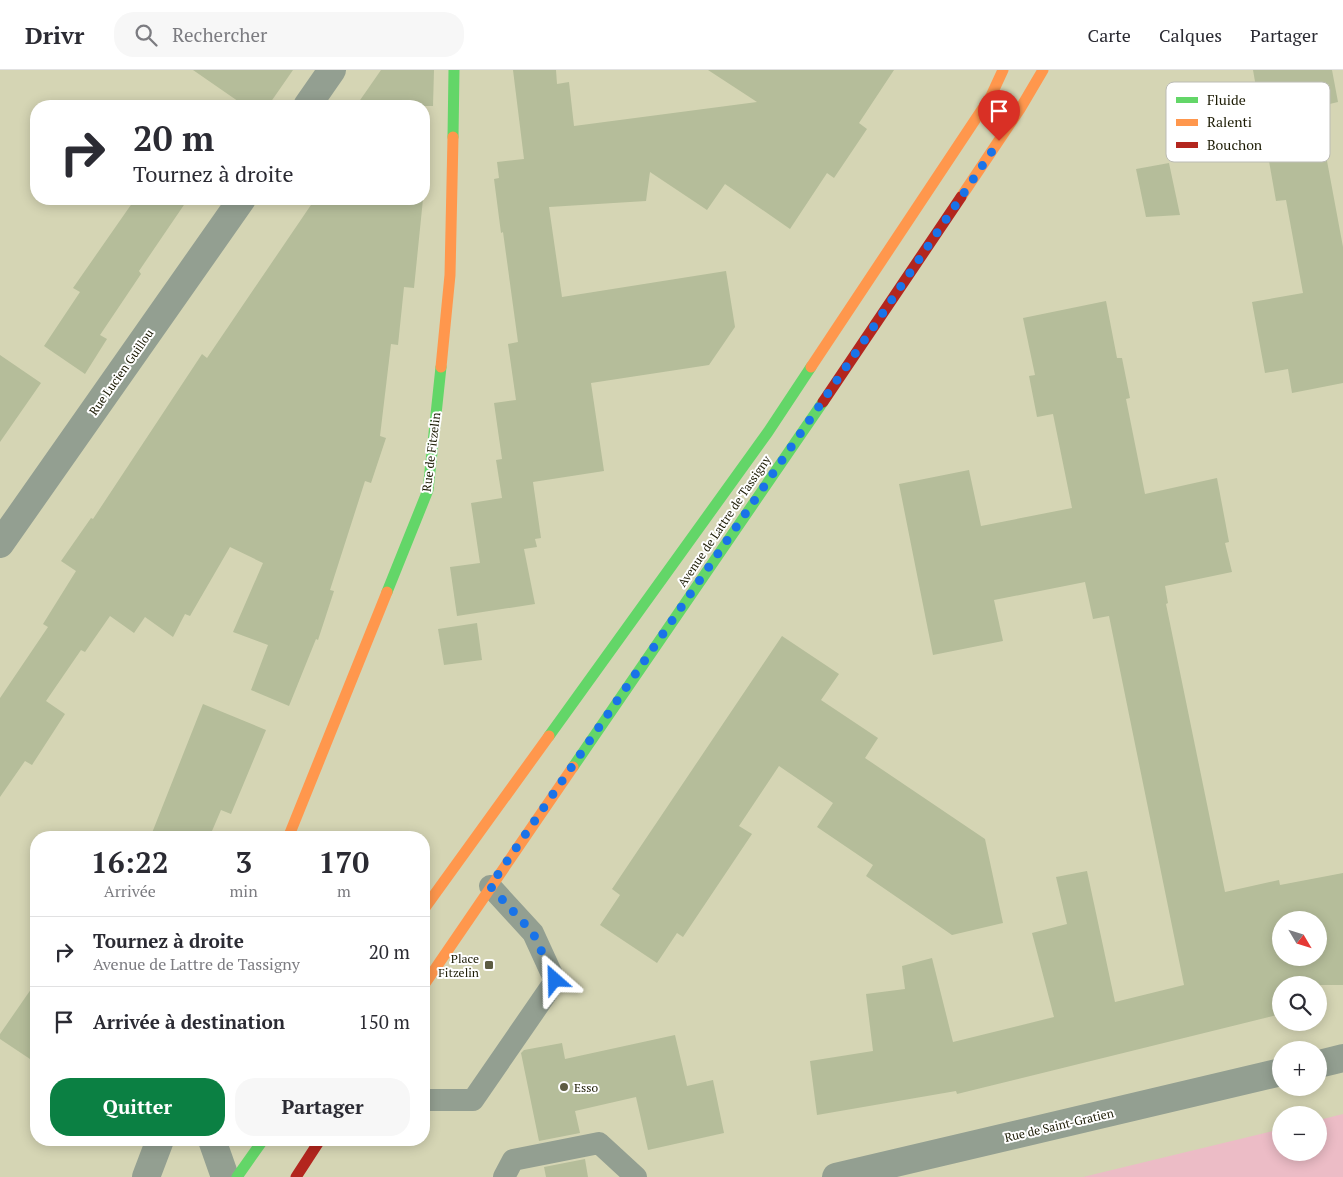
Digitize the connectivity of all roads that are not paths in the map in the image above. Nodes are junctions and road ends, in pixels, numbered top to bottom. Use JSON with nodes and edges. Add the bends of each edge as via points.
{"nodes":[{"id":1,"x":332,"y":70,"type":"edge"},
{"id":2,"x":454,"y":70,"type":"edge"},
{"id":3,"x":1003,"y":70,"type":"edge"},
{"id":4,"x":1043,"y":70,"type":"edge"},
{"id":5,"x":311,"y":100,"type":"edge"},
{"id":6,"x":238,"y":205,"type":"edge"},
{"id":7,"x":0,"y":544,"type":"edge"},
{"id":8,"x":291,"y":831,"type":"edge"},
{"id":9,"x":490,"y":886,"type":"junction"},
{"id":10,"x":430,"y":901,"type":"edge"},
{"id":11,"x":430,"y":976,"type":"edge"},
{"id":12,"x":1343,"y":1058,"type":"edge"},
{"id":13,"x":1327,"y":1062,"type":"edge"},
{"id":14,"x":1272,"y":1074,"type":"edge"},
{"id":15,"x":430,"y":1100,"type":"edge"},
{"id":16,"x":158,"y":1146,"type":"edge"},
{"id":17,"x":214,"y":1146,"type":"edge"},
{"id":18,"x":258,"y":1146,"type":"edge"},
{"id":19,"x":316,"y":1146,"type":"edge"},
{"id":20,"x":146,"y":1177,"type":"edge"},
{"id":21,"x":225,"y":1177,"type":"edge"},
{"id":22,"x":237,"y":1177,"type":"edge"},
{"id":23,"x":296,"y":1177,"type":"edge"},
{"id":24,"x":504,"y":1177,"type":"edge"},
{"id":25,"x":636,"y":1177,"type":"edge"},
{"id":26,"x":836,"y":1177,"type":"edge"}],
"edges":[{"from":1,"to":5,"type":"street"},
{"from":2,"to":8,"type":"main road","name":"Rue de Fitzelin","via":[[450,275],[428,490]]},
{"from":3,"to":10,"type":"main road","name":"Avenue de Lattre de Tassigny","via":[[991,96],[768,432]]},
{"from":4,"to":9,"type":"main road","name":"Avenue de Lattre de Tassigny","via":[[882,316]]},
{"from":6,"to":7,"type":"street","name":"Rue Lucien Guillou"},
{"from":9,"to":11,"type":"main road","name":"Avenue de Lattre de Tassigny"},
{"from":9,"to":15,"type":"lane","via":[[533,933],[555,980],[473,1100]]},
{"from":12,"to":13,"type":"street"},
{"from":14,"to":26,"type":"street","name":"Rue de Saint-Gratien"},
{"from":16,"to":20,"type":"street"},
{"from":17,"to":21,"type":"street"},
{"from":18,"to":22,"type":"main road"},
{"from":19,"to":23,"type":"main road"},
{"from":24,"to":25,"type":"lane","via":[[513,1160],[599,1143]]}]}
